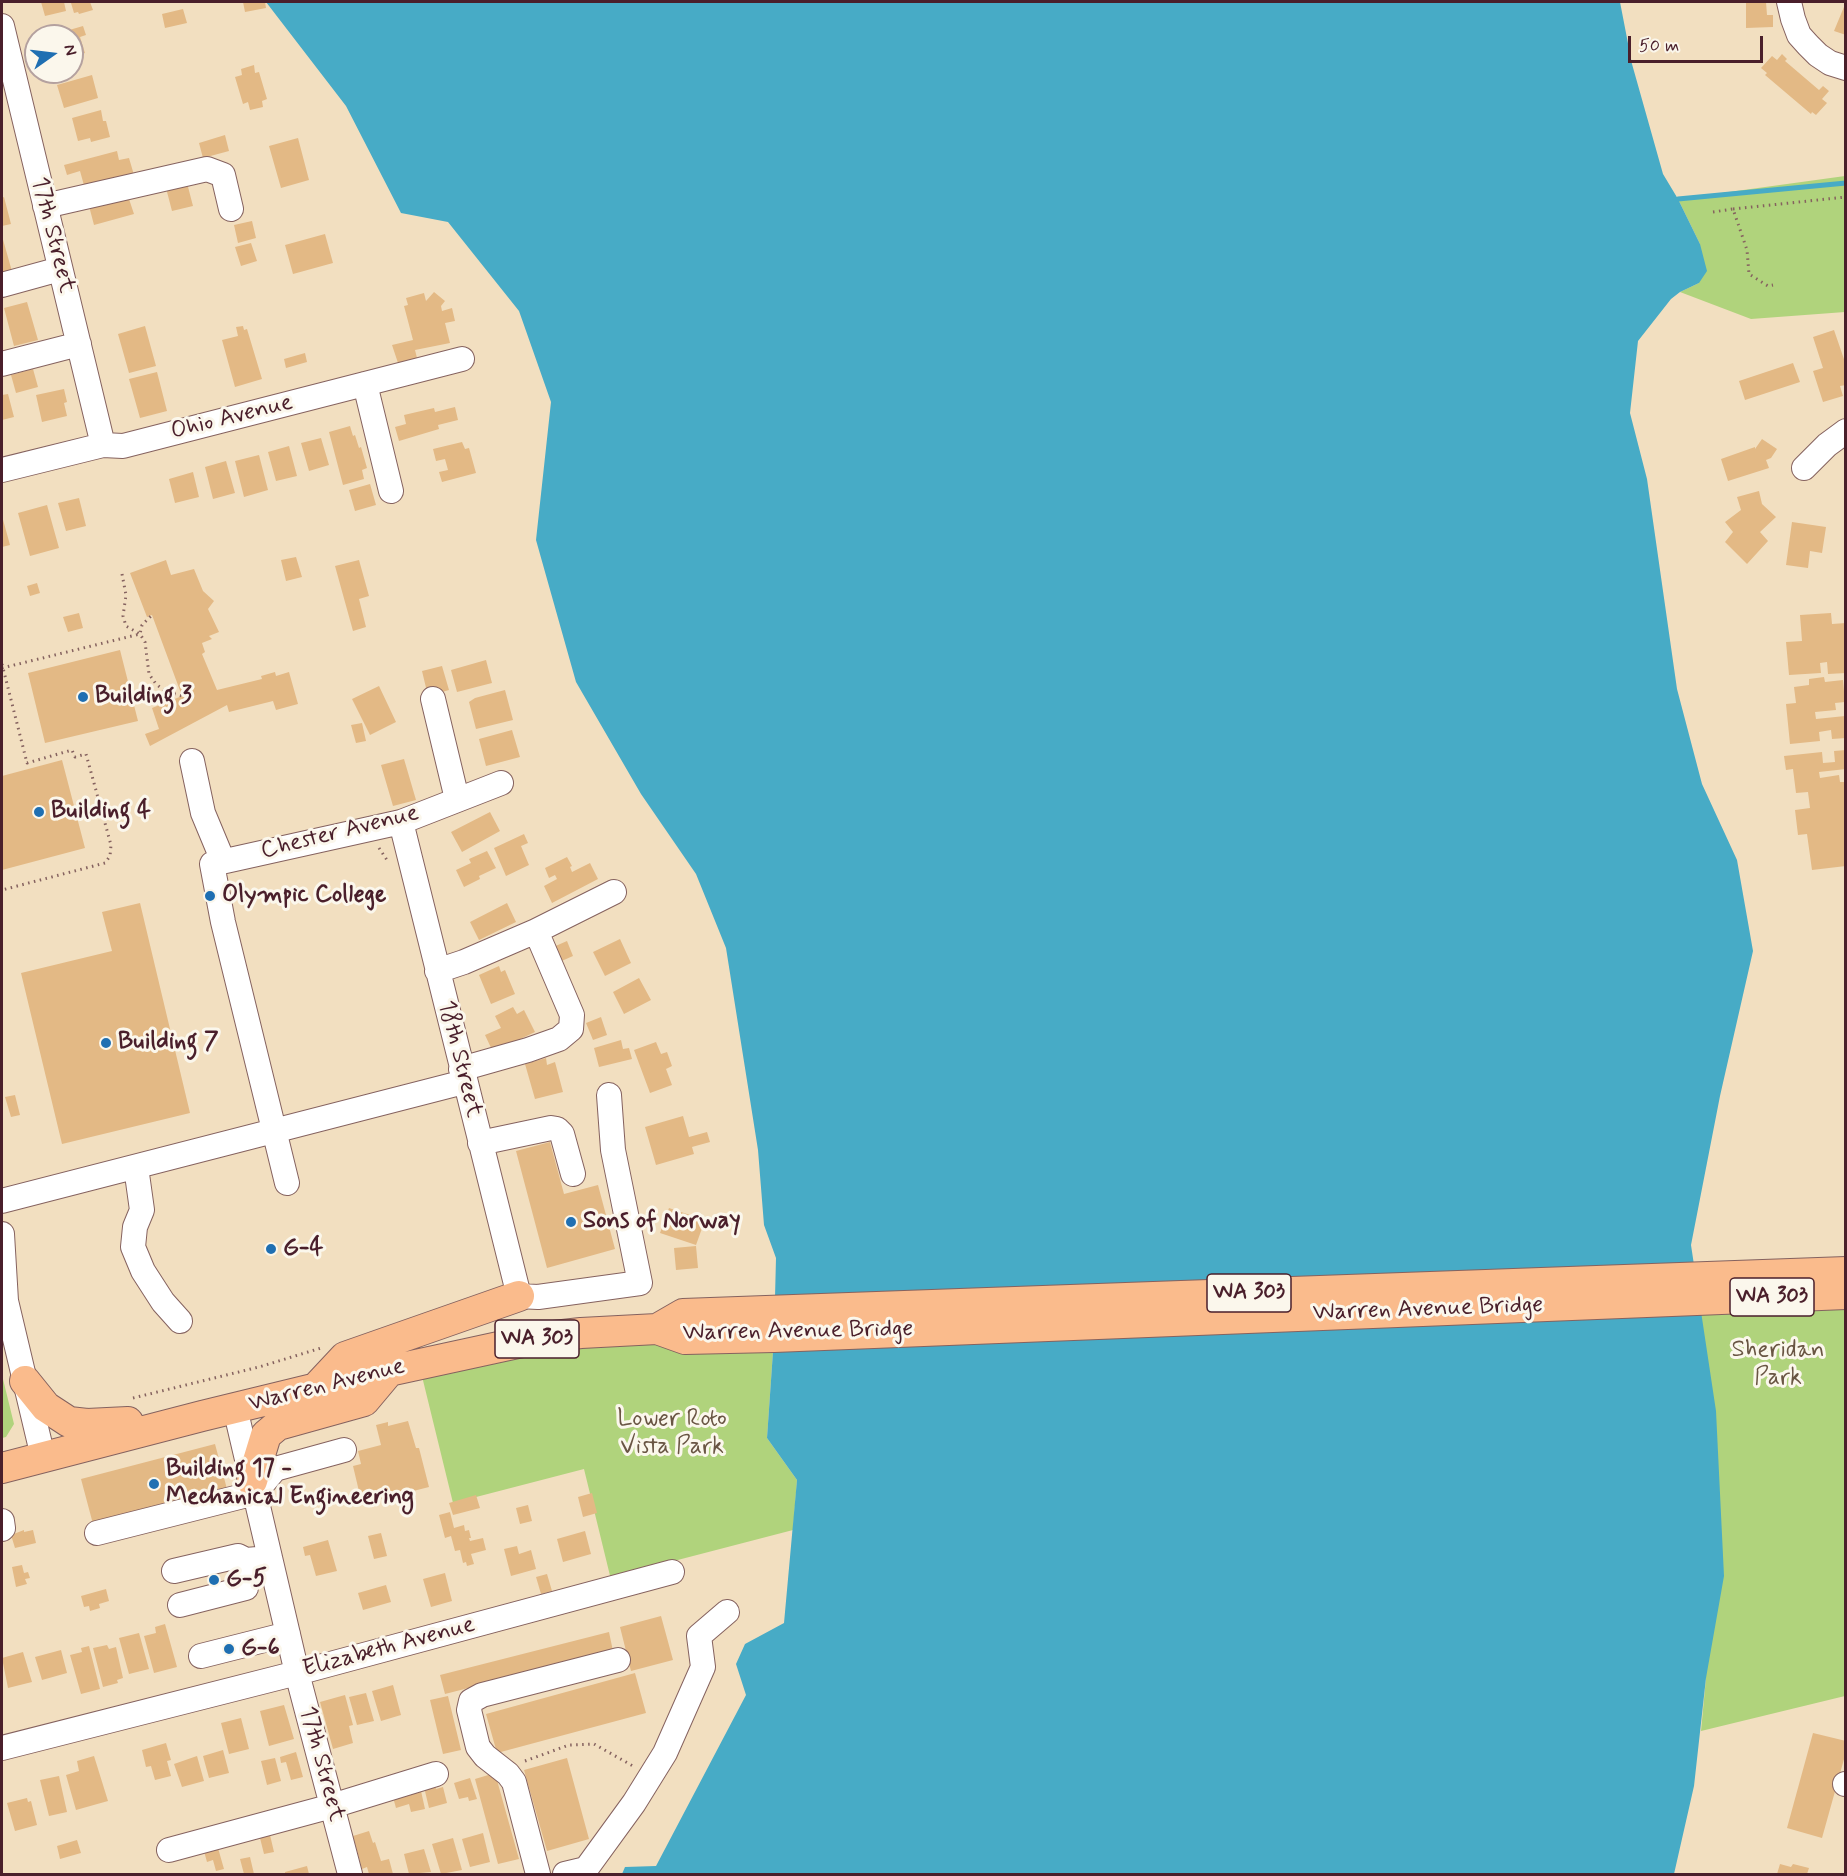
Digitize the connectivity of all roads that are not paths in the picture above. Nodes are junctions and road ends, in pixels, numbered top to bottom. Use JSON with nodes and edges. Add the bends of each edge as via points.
{"nodes":[{"id":1,"x":1789,"y":2,"type":"edge"},
{"id":2,"x":2,"y":26,"type":"edge"},
{"id":3,"x":1845,"y":68,"type":"edge"},
{"id":4,"x":45,"y":206,"type":"junction"},
{"id":5,"x":231,"y":209,"type":"dead end"},
{"id":6,"x":60,"y":269,"type":"junction"},
{"id":7,"x":2,"y":285,"type":"edge"},
{"id":8,"x":79,"y":344,"type":"junction"},
{"id":9,"x":462,"y":359,"type":"dead end"},
{"id":10,"x":2,"y":364,"type":"edge"},
{"id":11,"x":364,"y":384,"type":"junction"},
{"id":12,"x":1845,"y":431,"type":"edge"},
{"id":13,"x":103,"y":445,"type":"junction"},
{"id":14,"x":1804,"y":468,"type":"dead end"},
{"id":15,"x":2,"y":470,"type":"edge"},
{"id":16,"x":391,"y":491,"type":"dead end"},
{"id":17,"x":433,"y":699,"type":"dead end"},
{"id":18,"x":192,"y":761,"type":"dead end"},
{"id":19,"x":501,"y":783,"type":"dead end"},
{"id":20,"x":457,"y":799,"type":"junction"},
{"id":21,"x":401,"y":822,"type":"junction"},
{"id":22,"x":217,"y":863,"type":"junction"},
{"id":23,"x":614,"y":892,"type":"dead end"},
{"id":24,"x":536,"y":931,"type":"junction"},
{"id":25,"x":437,"y":971,"type":"junction"},
{"id":26,"x":463,"y":1076,"type":"junction"},
{"id":27,"x":609,"y":1095,"type":"dead end"},
{"id":28,"x":274,"y":1131,"type":"junction"},
{"id":29,"x":480,"y":1143,"type":"junction"},
{"id":30,"x":136,"y":1167,"type":"junction"},
{"id":31,"x":573,"y":1174,"type":"dead end"},
{"id":32,"x":287,"y":1183,"type":"dead end"},
{"id":33,"x":2,"y":1202,"type":"edge"},
{"id":34,"x":2,"y":1234,"type":"edge"},
{"id":35,"x":1845,"y":1272,"type":"edge"},
{"id":36,"x":1845,"y":1294,"type":"edge"},
{"id":37,"x":519,"y":1296,"type":"junction"},
{"id":38,"x":3,"y":1297,"type":"edge"},
{"id":39,"x":180,"y":1321,"type":"dead end"},
{"id":40,"x":657,"y":1329,"type":"junction"},
{"id":41,"x":390,"y":1370,"type":"junction"},
{"id":42,"x":25,"y":1381,"type":"junction"},
{"id":43,"x":316,"y":1388,"type":"junction"},
{"id":44,"x":235,"y":1408,"type":"junction"},
{"id":45,"x":159,"y":1427,"type":"junction"},
{"id":46,"x":344,"y":1450,"type":"dead end"},
{"id":47,"x":43,"y":1457,"type":"junction"},
{"id":48,"x":2,"y":1468,"type":"edge"},
{"id":49,"x":253,"y":1487,"type":"junction"},
{"id":50,"x":2,"y":1521,"type":"edge"},
{"id":51,"x":2,"y":1530,"type":"edge"},
{"id":52,"x":97,"y":1533,"type":"dead end"},
{"id":53,"x":270,"y":1558,"type":"junction"},
{"id":54,"x":246,"y":1560,"type":"junction"},
{"id":55,"x":174,"y":1571,"type":"dead end"},
{"id":56,"x":672,"y":1572,"type":"dead end"},
{"id":57,"x":180,"y":1605,"type":"dead end"},
{"id":58,"x":728,"y":1612,"type":"dead end"},
{"id":59,"x":288,"y":1634,"type":"junction"},
{"id":60,"x":201,"y":1656,"type":"dead end"},
{"id":61,"x":618,"y":1660,"type":"dead end"},
{"id":62,"x":297,"y":1672,"type":"junction"},
{"id":63,"x":2,"y":1748,"type":"edge"},
{"id":64,"x":436,"y":1774,"type":"dead end"},
{"id":65,"x":332,"y":1806,"type":"junction"},
{"id":66,"x":168,"y":1850,"type":"dead end"},
{"id":67,"x":575,"y":1872,"type":"edge"},
{"id":68,"x":350,"y":1875,"type":"edge"},
{"id":69,"x":538,"y":1875,"type":"edge"}],
"edges":[{"from":1,"to":3,"type":"street","via":[[1796,27],[1808,45],[1830,63]]},
{"from":2,"to":4,"type":"street","name":"17th Street"},
{"from":4,"to":5,"type":"street","via":[[207,169],[224,175]]},
{"from":4,"to":6,"type":"street","name":"17th Street"},
{"from":6,"to":7,"type":"street"},
{"from":6,"to":8,"type":"street","name":"17th Street"},
{"from":8,"to":10,"type":"street"},
{"from":8,"to":13,"type":"street","name":"17th Street"},
{"from":9,"to":11,"type":"street","name":"Ohio Avenue"},
{"from":11,"to":13,"type":"street","name":"Ohio Avenue","via":[[123,446]]},
{"from":11,"to":16,"type":"street"},
{"from":12,"to":14,"type":"street"},
{"from":13,"to":15,"type":"street","name":"Ohio Avenue"},
{"from":17,"to":20,"type":"street"},
{"from":18,"to":22,"type":"street"},
{"from":19,"to":20,"type":"street","name":"Chester Avenue"},
{"from":20,"to":21,"type":"street","name":"Chester Avenue"},
{"from":21,"to":22,"type":"street","name":"Chester Avenue"},
{"from":21,"to":25,"type":"street","name":"18th Street"},
{"from":22,"to":28,"type":"street","via":[[223,922]]},
{"from":23,"to":24,"type":"street"},
{"from":24,"to":25,"type":"street"},
{"from":24,"to":26,"type":"street","via":[[572,1015],[571,1029],[559,1039]]},
{"from":25,"to":26,"type":"street","name":"18th Street"},
{"from":26,"to":28,"type":"street"},
{"from":26,"to":29,"type":"street","name":"18th Street"},
{"from":27,"to":37,"type":"street","via":[[613,1150],[640,1283],[538,1297]]},
{"from":28,"to":30,"type":"street"},
{"from":28,"to":32,"type":"street"},
{"from":29,"to":31,"type":"street","via":[[557,1129],[562,1134]]},
{"from":29,"to":37,"type":"street","name":"18th Street"},
{"from":30,"to":33,"type":"street"},
{"from":30,"to":39,"type":"street","via":[[142,1210],[133,1247],[143,1271]]},
{"from":34,"to":38,"type":"street"},
{"from":35,"to":40,"type":"main road","name":"Warren Avenue Bridge","number":"WA 303","via":[[683,1314]]},
{"from":36,"to":40,"type":"main road","name":"Warren Avenue Bridge","number":"WA 303","via":[[774,1337],[685,1339]]},
{"from":37,"to":43,"type":"main road","via":[[345,1357]]},
{"from":38,"to":42,"type":"street"},
{"from":40,"to":41,"type":"main road","name":"Warren Avenue","number":"WA 303","via":[[545,1337]]},
{"from":41,"to":43,"type":"main road","name":"Warren Avenue","number":"WA 303"},
{"from":41,"to":49,"type":"main road","via":[[364,1401],[278,1425],[266,1435]]},
{"from":42,"to":45,"type":"main road","via":[[46,1407],[69,1422],[152,1422]]},
{"from":42,"to":47,"type":"street"},
{"from":43,"to":44,"type":"main road","name":"Warren Avenue","number":"WA 303"},
{"from":44,"to":45,"type":"main road","name":"Warren Avenue","number":"WA 303"},
{"from":44,"to":49,"type":"street","name":"17th Street"},
{"from":45,"to":47,"type":"main road","name":"Warren Avenue","number":"WA 303"},
{"from":46,"to":49,"type":"street","via":[[275,1469]]},
{"from":47,"to":48,"type":"main road","name":"Warren Avenue","number":"WA 303"},
{"from":49,"to":52,"type":"street"},
{"from":49,"to":53,"type":"street","name":"17th Street"},
{"from":50,"to":51,"type":"street"},
{"from":53,"to":54,"type":"street"},
{"from":53,"to":59,"type":"street","name":"17th Street"},
{"from":54,"to":55,"type":"street","via":[[238,1556]]},
{"from":54,"to":57,"type":"street","via":[[246,1588]]},
{"from":56,"to":62,"type":"street","name":"Elizabeth Avenue"},
{"from":58,"to":67,"type":"street","via":[[699,1636],[703,1667],[665,1753],[611,1836]]},
{"from":59,"to":60,"type":"street"},
{"from":59,"to":62,"type":"street","name":"17th Street"},
{"from":61,"to":69,"type":"street","via":[[471,1701],[469,1710],[478,1748],[514,1782]]},
{"from":62,"to":63,"type":"street","name":"Elizabeth Avenue"},
{"from":62,"to":65,"type":"street","name":"17th Street"},
{"from":64,"to":65,"type":"street"},
{"from":65,"to":66,"type":"street"},
{"from":65,"to":68,"type":"street","name":"17th Street"}]}
